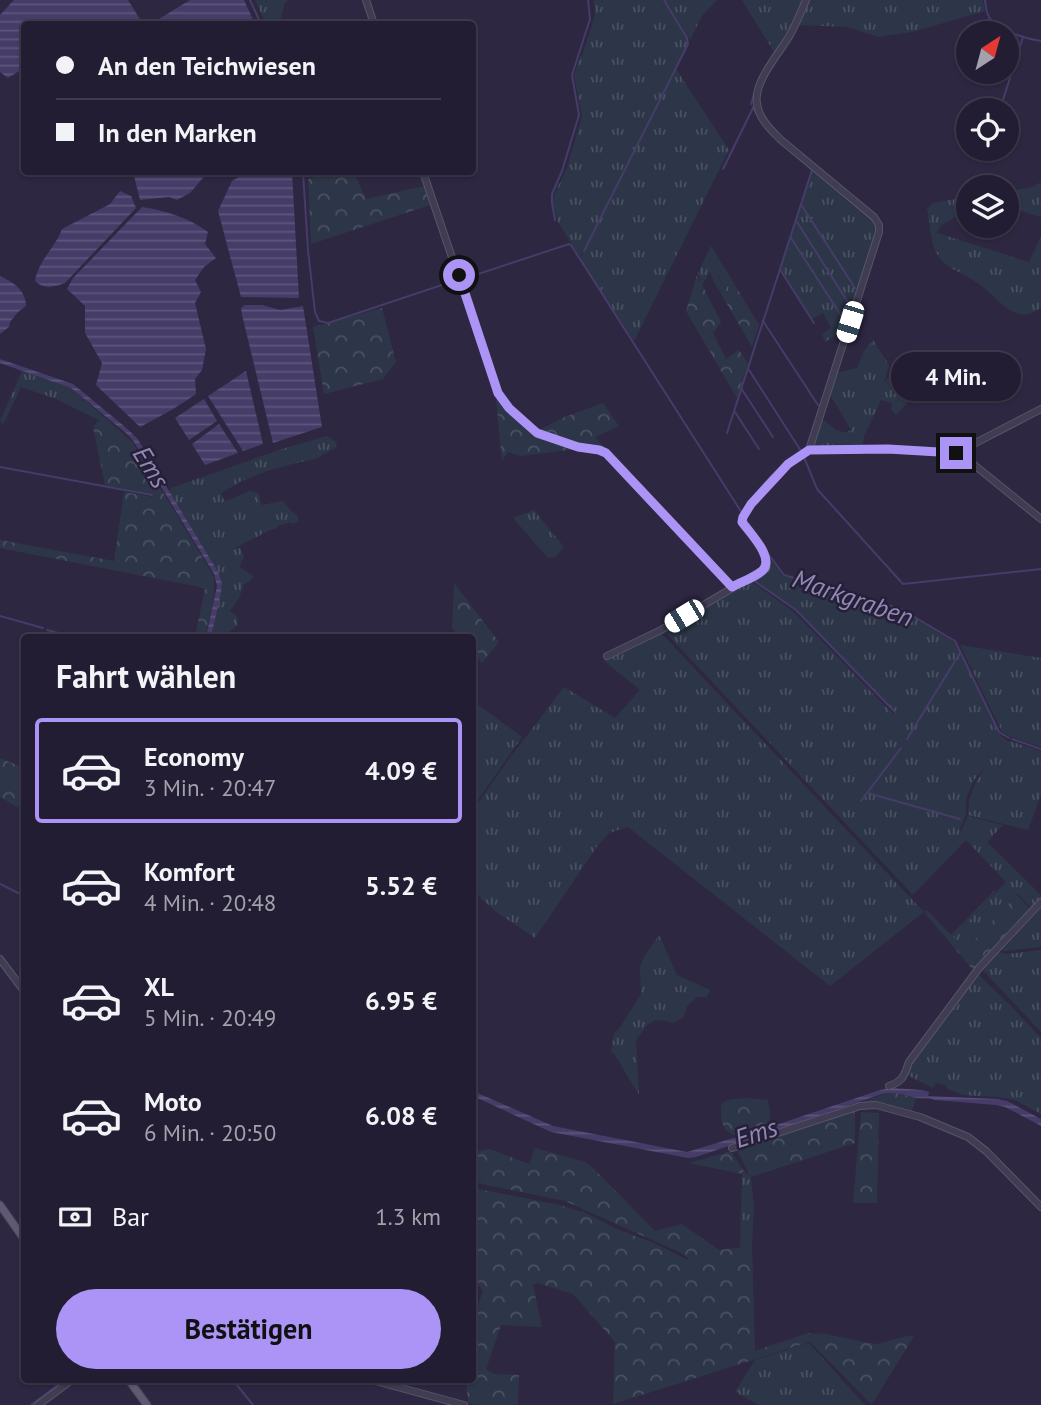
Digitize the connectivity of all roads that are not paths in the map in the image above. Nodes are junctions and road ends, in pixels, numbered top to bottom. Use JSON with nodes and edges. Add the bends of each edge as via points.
{"nodes":[{"id":1,"x":366,"y":0,"type":"edge"},
{"id":2,"x":806,"y":0,"type":"edge"},
{"id":3,"x":373,"y":21,"type":"edge"},
{"id":4,"x":424,"y":175,"type":"edge"},
{"id":5,"x":1041,"y":410,"type":"edge"},
{"id":6,"x":809,"y":450,"type":"junction"},
{"id":7,"x":956,"y":453,"type":"junction"},
{"id":8,"x":1041,"y":519,"type":"edge"},
{"id":9,"x":732,"y":587,"type":"junction"},
{"id":10,"x":607,"y":656,"type":"dead end"},
{"id":11,"x":1041,"y":902,"type":"edge"},
{"id":12,"x":0,"y":959,"type":"edge"},
{"id":13,"x":21,"y":987,"type":"edge"},
{"id":14,"x":889,"y":1086,"type":"dead end"},
{"id":15,"x":732,"y":1148,"type":"dead end"},
{"id":16,"x":0,"y":1205,"type":"edge"},
{"id":17,"x":1041,"y":1207,"type":"edge"},
{"id":18,"x":21,"y":1235,"type":"edge"},
{"id":19,"x":67,"y":1383,"type":"edge"},
{"id":20,"x":131,"y":1383,"type":"edge"},
{"id":21,"x":383,"y":1383,"type":"edge"},
{"id":22,"x":38,"y":1405,"type":"edge"},
{"id":23,"x":147,"y":1405,"type":"edge"},
{"id":24,"x":464,"y":1405,"type":"edge"}],
"edges":[{"from":1,"to":3,"type":"street"},
{"from":2,"to":6,"type":"street","via":[[792,33],[762,79],[757,97],[760,115],[781,140],[879,225]]},
{"from":4,"to":9,"type":"street","via":[[498,393],[509,408],[537,433],[606,453]]},
{"from":5,"to":7,"type":"street"},
{"from":6,"to":7,"type":"street"},
{"from":6,"to":9,"type":"street","via":[[788,464],[743,517],[767,565]]},
{"from":7,"to":8,"type":"street"},
{"from":9,"to":10,"type":"street"},
{"from":11,"to":14,"type":"street","via":[[979,968],[909,1062],[899,1083]]},
{"from":12,"to":13,"type":"street"},
{"from":15,"to":17,"type":"street","via":[[860,1106],[876,1105],[968,1137]]},
{"from":16,"to":18,"type":"main road"},
{"from":19,"to":22,"type":"street"},
{"from":20,"to":23,"type":"main road"},
{"from":21,"to":24,"type":"street"}]}
